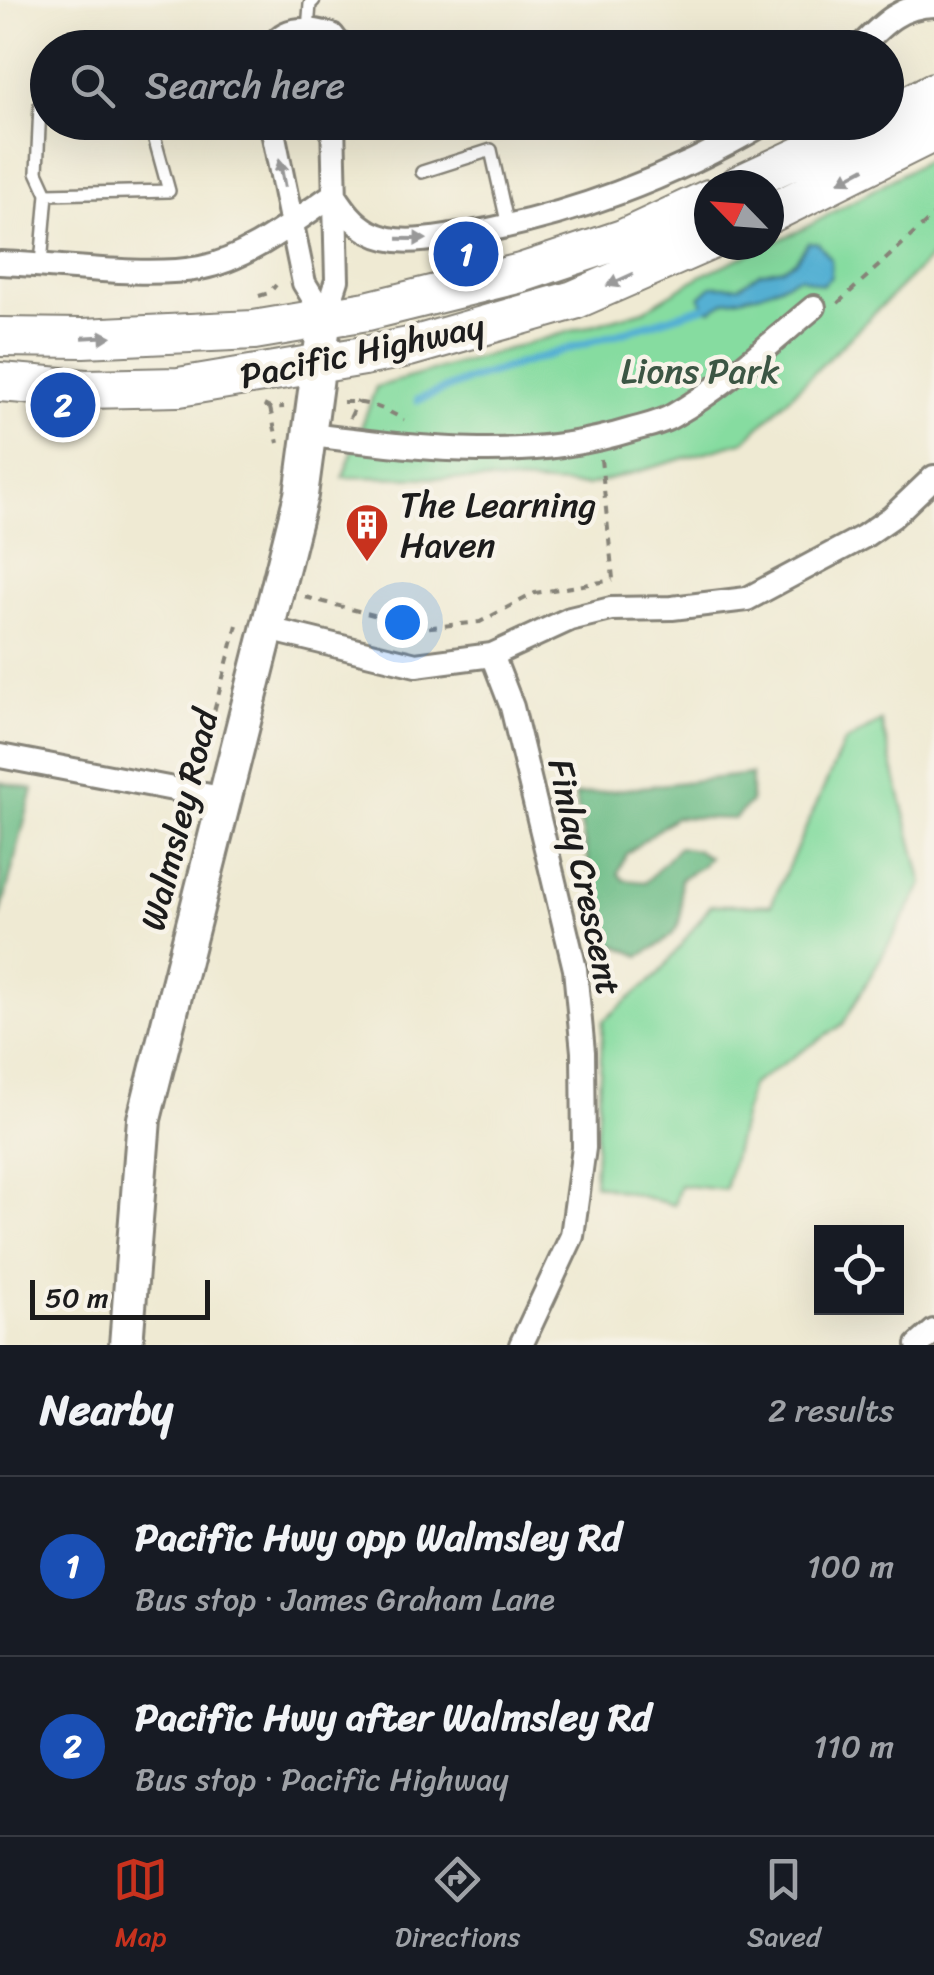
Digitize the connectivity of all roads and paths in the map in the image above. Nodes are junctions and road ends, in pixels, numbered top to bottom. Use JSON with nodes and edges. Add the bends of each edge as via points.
{"nodes":[{"id":1,"x":314,"y":0,"type":"edge"},
{"id":2,"x":934,"y":6,"type":"edge"},
{"id":3,"x":294,"y":30,"type":"edge"},
{"id":4,"x":308,"y":30,"type":"joint"},
{"id":5,"x":877,"y":30,"type":"edge"},
{"id":6,"x":934,"y":92,"type":"edge"},
{"id":7,"x":904,"y":108,"type":"edge"},
{"id":8,"x":934,"y":132,"type":"edge"},
{"id":9,"x":38,"y":140,"type":"edge"},
{"id":10,"x":155,"y":140,"type":"edge"},
{"id":11,"x":275,"y":140,"type":"edge"},
{"id":12,"x":333,"y":140,"type":"edge"},
{"id":13,"x":731,"y":140,"type":"edge"},
{"id":14,"x":836,"y":140,"type":"edge"},
{"id":15,"x":772,"y":170,"type":"edge"},
{"id":16,"x":422,"y":172,"type":"dead end"},
{"id":17,"x":47,"y":194,"type":"junction"},
{"id":18,"x":334,"y":194,"type":"junction"},
{"id":19,"x":694,"y":206,"type":"edge"},
{"id":20,"x":784,"y":207,"type":"edge"},
{"id":21,"x":934,"y":214,"type":"edge"},
{"id":22,"x":291,"y":223,"type":"junction"},
{"id":23,"x":508,"y":227,"type":"junction"},
{"id":24,"x":694,"y":248,"type":"edge"},
{"id":25,"x":0,"y":262,"type":"edge"},
{"id":26,"x":41,"y":264,"type":"junction"},
{"id":27,"x":823,"y":308,"type":"joint"},
{"id":28,"x":325,"y":317,"type":"junction"},
{"id":29,"x":0,"y":337,"type":"edge"},
{"id":30,"x":320,"y":365,"type":"junction"},
{"id":31,"x":0,"y":382,"type":"edge"},
{"id":32,"x":270,"y":408,"type":"dead end"},
{"id":33,"x":310,"y":436,"type":"junction"},
{"id":34,"x":280,"y":457,"type":"dead end"},
{"id":35,"x":585,"y":461,"type":"dead end"},
{"id":36,"x":934,"y":477,"type":"edge"},
{"id":37,"x":613,"y":580,"type":"junction"},
{"id":38,"x":300,"y":596,"type":"dead end"},
{"id":39,"x":242,"y":606,"type":"dead end"},
{"id":40,"x":611,"y":609,"type":"junction"},
{"id":41,"x":268,"y":629,"type":"junction"},
{"id":42,"x":492,"y":655,"type":"junction"},
{"id":43,"x":0,"y":756,"type":"edge"},
{"id":44,"x":193,"y":793,"type":"junction"},
{"id":45,"x":226,"y":800,"type":"junction"},
{"id":46,"x":934,"y":1331,"type":"edge"},
{"id":47,"x":126,"y":1345,"type":"edge"},
{"id":48,"x":521,"y":1345,"type":"edge"},
{"id":49,"x":918,"y":1345,"type":"edge"}],
"edges":[{"from":1,"to":4,"type":"lane"},
{"from":2,"to":5,"type":"street","via":[[909,7]]},
{"from":3,"to":4,"type":"street"},
{"from":6,"to":7,"type":"main road"},
{"from":8,"to":20,"type":"main road","one_way":true},
{"from":9,"to":17,"type":"lane","via":[[37,172]]},
{"from":10,"to":17,"type":"lane","via":[[168,191]]},
{"from":22,"to":11,"type":"street","one_way":true},
{"from":12,"to":18,"type":"street"},
{"from":13,"to":23,"type":"street","via":[[589,204]]},
{"from":14,"to":15,"type":"main road"},
{"from":16,"to":23,"type":"lane","via":[[491,150]]},
{"from":17,"to":26,"type":"lane"},
{"from":18,"to":22,"type":"street"},
{"from":18,"to":23,"type":"street","one_way":true,"via":[[372,234],[410,242]]},
{"from":18,"to":28,"type":"street","via":[[337,280]]},
{"from":19,"to":28,"type":"main road","name":"Pacific Highway","via":[[522,273]]},
{"from":21,"to":27,"type":"path"},
{"from":22,"to":26,"type":"street","via":[[201,268]]},
{"from":22,"to":28,"type":"street","via":[[304,283]]},
{"from":24,"to":30,"type":"main road","name":"Pacific Highway","one_way":true,"via":[[574,300]]},
{"from":25,"to":26,"type":"street"},
{"from":27,"to":33,"type":"street","via":[[671,418],[599,440],[463,452]]},
{"from":29,"to":28,"type":"main road","name":"Pacific Highway","one_way":true,"via":[[254,330]]},
{"from":28,"to":30,"type":"street","name":"Walmsley Road"},
{"from":30,"to":31,"type":"main road","name":"Pacific Highway","via":[[178,387]]},
{"from":30,"to":33,"type":"street","name":"Walmsley Road"},
{"from":32,"to":34,"type":"path"},
{"from":33,"to":41,"type":"street","name":"Walmsley Road"},
{"from":35,"to":37,"type":"path","via":[[601,458]]},
{"from":36,"to":40,"type":"street","via":[[863,537],[747,599]]},
{"from":37,"to":38,"type":"path","via":[[536,593],[480,622],[423,628]]},
{"from":37,"to":40,"type":"path"},
{"from":39,"to":44,"type":"path"},
{"from":40,"to":42,"type":"street","via":[[570,619]]},
{"from":41,"to":42,"type":"street","via":[[416,665]]},
{"from":41,"to":45,"type":"street","name":"Walmsley Road"},
{"from":42,"to":48,"type":"street","name":"Finlay Crescent","via":[[512,706],[575,969],[583,1052],[584,1148],[572,1236]]},
{"from":43,"to":44,"type":"street"},
{"from":44,"to":45,"type":"street"},
{"from":45,"to":47,"type":"street","name":"Walmsley Road","via":[[144,1119]]},
{"from":46,"to":49,"type":"street"}]}
